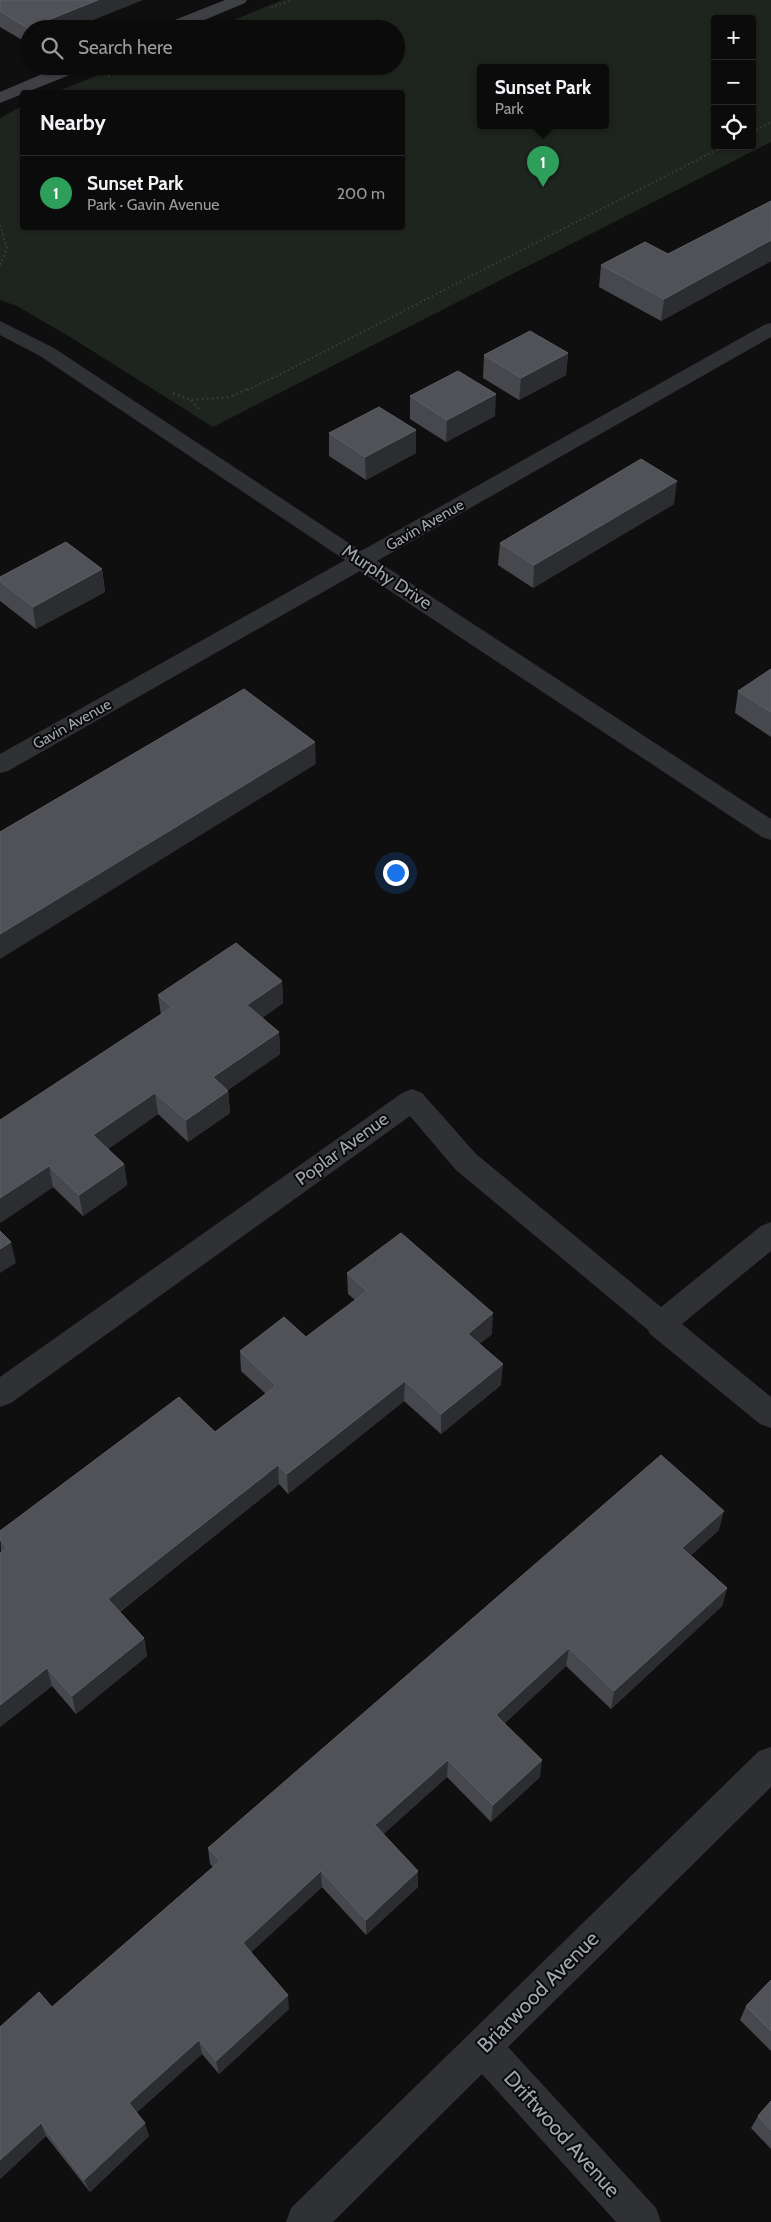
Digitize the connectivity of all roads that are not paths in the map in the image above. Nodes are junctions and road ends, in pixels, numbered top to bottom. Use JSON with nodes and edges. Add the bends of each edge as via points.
{"nodes":[{"id":1,"x":239,"y":0,"type":"edge"},
{"id":2,"x":190,"y":20,"type":"edge"},
{"id":3,"x":55,"y":75,"type":"edge"},
{"id":4,"x":0,"y":98,"type":"edge"},
{"id":5,"x":0,"y":327,"type":"edge"},
{"id":6,"x":771,"y":329,"type":"edge"},
{"id":7,"x":362,"y":560,"type":"junction"},
{"id":8,"x":0,"y":765,"type":"edge"},
{"id":9,"x":771,"y":831,"type":"edge"},
{"id":10,"x":771,"y":1234,"type":"edge"},
{"id":11,"x":660,"y":1325,"type":"junction"},
{"id":12,"x":0,"y":1394,"type":"edge"},
{"id":13,"x":771,"y":1415,"type":"edge"},
{"id":14,"x":771,"y":1763,"type":"edge"},
{"id":15,"x":483,"y":2046,"type":"junction"},
{"id":16,"x":305,"y":2222,"type":"edge"},
{"id":17,"x":642,"y":2222,"type":"edge"}],
"edges":[{"from":1,"to":2,"type":"street"},
{"from":3,"to":4,"type":"street"},
{"from":5,"to":7,"type":"street","name":"Murphy Drive","via":[[47,352]]},
{"from":6,"to":7,"type":"street","name":"Gavin Avenue"},
{"from":7,"to":8,"type":"street","name":"Gavin Avenue"},
{"from":7,"to":9,"type":"street","name":"Murphy Drive"},
{"from":10,"to":11,"type":"street"},
{"from":11,"to":12,"type":"street","name":"Poplar Avenue","via":[[466,1162],[412,1100]]},
{"from":11,"to":13,"type":"street"},
{"from":14,"to":15,"type":"street","name":"Briarwood Avenue"},
{"from":15,"to":16,"type":"street","name":"Briarwood Avenue"},
{"from":15,"to":17,"type":"street","name":"Driftwood Avenue"}]}
